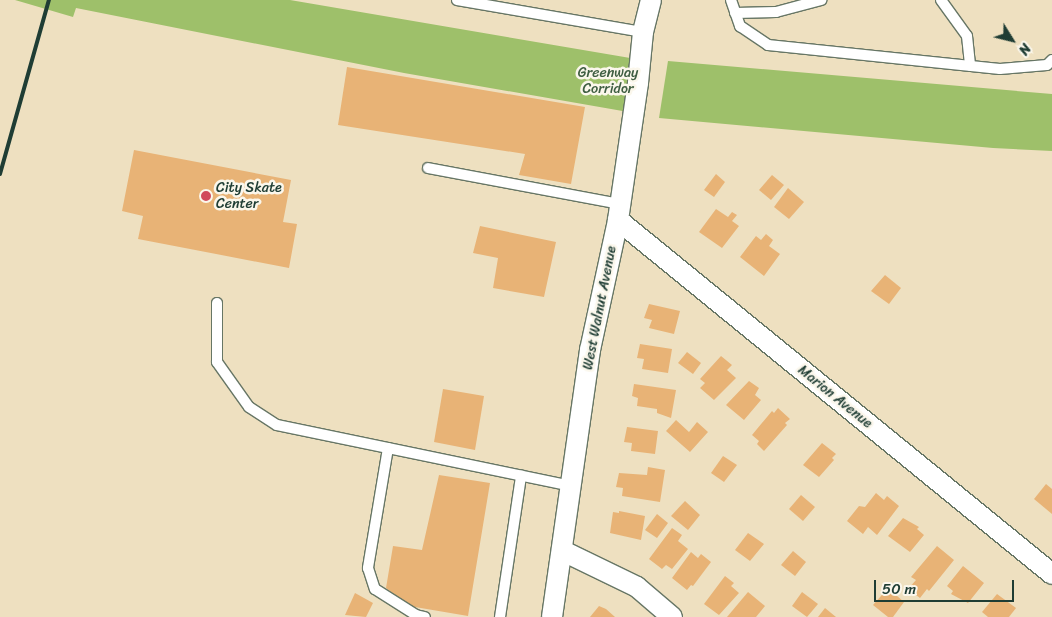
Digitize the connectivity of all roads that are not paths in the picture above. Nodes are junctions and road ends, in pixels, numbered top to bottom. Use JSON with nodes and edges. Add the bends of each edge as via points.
{"nodes":[{"id":1,"x":457,"y":0,"type":"edge"},
{"id":2,"x":650,"y":0,"type":"edge"},
{"id":3,"x":731,"y":0,"type":"edge"},
{"id":4,"x":820,"y":0,"type":"edge"},
{"id":5,"x":942,"y":0,"type":"edge"},
{"id":6,"x":735,"y":13,"type":"junction"},
{"id":7,"x":643,"y":32,"type":"junction"},
{"id":8,"x":1052,"y":60,"type":"edge"},
{"id":9,"x":970,"y":66,"type":"junction"},
{"id":10,"x":428,"y":168,"type":"dead end"},
{"id":11,"x":619,"y":212,"type":"junction"},
{"id":12,"x":217,"y":303,"type":"dead end"},
{"id":13,"x":388,"y":448,"type":"junction"},
{"id":14,"x":521,"y":476,"type":"junction"},
{"id":15,"x":571,"y":486,"type":"junction"},
{"id":16,"x":563,"y":551,"type":"junction"},
{"id":17,"x":1051,"y":571,"type":"edge"},
{"id":18,"x":425,"y":617,"type":"edge"},
{"id":19,"x":500,"y":617,"type":"edge"},
{"id":20,"x":552,"y":617,"type":"edge"},
{"id":21,"x":672,"y":617,"type":"edge"}],
"edges":[{"from":1,"to":7,"type":"lane"},
{"from":2,"to":7,"type":"street","name":"West Walnut Avenue"},
{"from":3,"to":6,"type":"lane"},
{"from":4,"to":6,"type":"lane","via":[[776,12]]},
{"from":5,"to":9,"type":"lane","via":[[967,36]]},
{"from":6,"to":9,"type":"lane","via":[[740,26],[768,45]]},
{"from":7,"to":11,"type":"street","name":"West Walnut Avenue"},
{"from":8,"to":9,"type":"lane","via":[[1047,65],[1000,69]]},
{"from":10,"to":11,"type":"lane"},
{"from":11,"to":15,"type":"street","name":"West Walnut Avenue","via":[[590,350]]},
{"from":11,"to":17,"type":"street","name":"Marion Avenue"},
{"from":12,"to":13,"type":"lane","via":[[217,362],[249,406],[277,425]]},
{"from":13,"to":14,"type":"lane"},
{"from":13,"to":18,"type":"lane","via":[[368,568],[375,589],[416,615]]},
{"from":14,"to":15,"type":"lane"},
{"from":14,"to":19,"type":"lane"},
{"from":15,"to":16,"type":"street","name":"West Walnut Avenue"},
{"from":16,"to":20,"type":"street","name":"West Walnut Avenue"},
{"from":16,"to":21,"type":"street","via":[[637,587]]}]}
